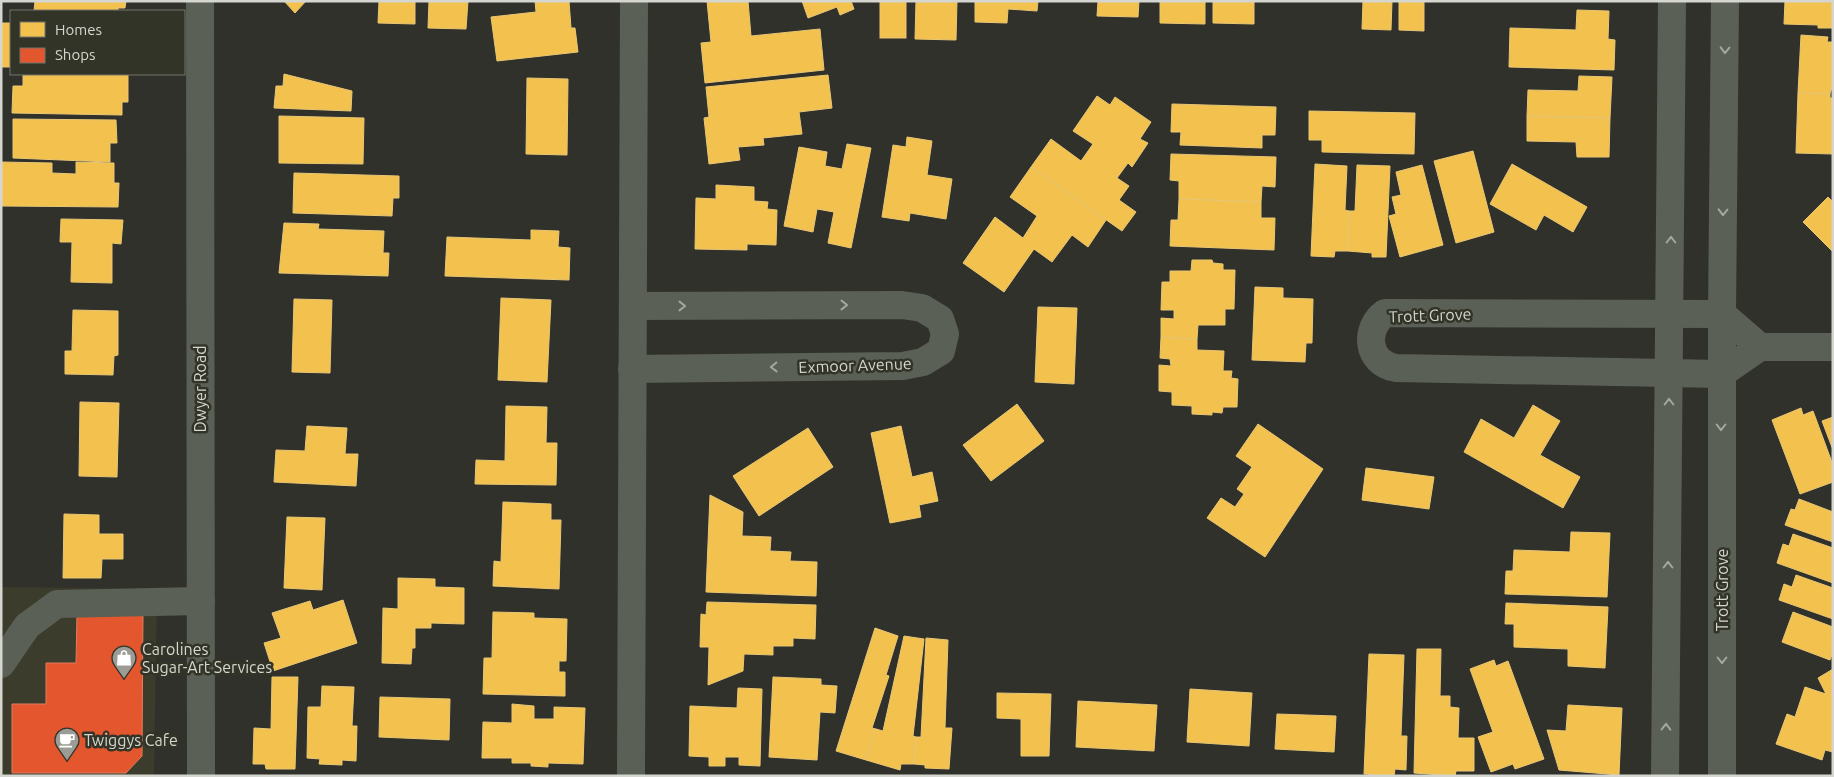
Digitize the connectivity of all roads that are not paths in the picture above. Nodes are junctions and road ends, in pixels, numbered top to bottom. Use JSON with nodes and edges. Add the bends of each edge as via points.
{"nodes":[{"id":1,"x":200,"y":1,"type":"edge"},
{"id":2,"x":634,"y":1,"type":"edge"},
{"id":3,"x":1672,"y":1,"type":"edge"},
{"id":4,"x":1725,"y":1,"type":"edge"},
{"id":5,"x":633,"y":306,"type":"junction"},
{"id":6,"x":1671,"y":314,"type":"junction"},
{"id":7,"x":1722,"y":314,"type":"junction"},
{"id":8,"x":1760,"y":347,"type":"junction"},
{"id":9,"x":1833,"y":347,"type":"edge"},
{"id":10,"x":632,"y":369,"type":"junction"},
{"id":11,"x":1669,"y":374,"type":"junction"},
{"id":12,"x":1721,"y":374,"type":"junction"},
{"id":13,"x":200,"y":601,"type":"junction"},
{"id":14,"x":1,"y":664,"type":"edge"},
{"id":15,"x":201,"y":776,"type":"edge"},
{"id":16,"x":631,"y":776,"type":"edge"},
{"id":17,"x":1665,"y":776,"type":"edge"},
{"id":18,"x":1722,"y":776,"type":"edge"}],
"edges":[{"from":1,"to":13,"type":"street","name":"Dwyer Road"},
{"from":2,"to":5,"type":"street"},
{"from":6,"to":3,"type":"street","one_way":true},
{"from":4,"to":7,"type":"street","name":"Trott Grove","one_way":true},
{"from":5,"to":10,"type":"street"},
{"from":5,"to":10,"type":"street","name":"Exmoor Avenue","one_way":true,"via":[[902,305],[922,308],[940,319],[945,334],[941,350],[923,362],[903,366]]},
{"from":6,"to":7,"type":"street","name":"Trott Grove"},
{"from":6,"to":11,"type":"street"},
{"from":6,"to":11,"type":"street","name":"Trott Grove","via":[[1385,313],[1376,319],[1372,351],[1384,366],[1396,368]]},
{"from":7,"to":8,"type":"street"},
{"from":7,"to":12,"type":"street","name":"Trott Grove"},
{"from":8,"to":9,"type":"street"},
{"from":8,"to":12,"type":"street"},
{"from":10,"to":16,"type":"street"},
{"from":11,"to":12,"type":"street","name":"Trott Grove"},
{"from":17,"to":11,"type":"street","one_way":true},
{"from":12,"to":18,"type":"street","name":"Trott Grove","one_way":true},
{"from":13,"to":14,"type":"street","via":[[57,604],[27,626]]},
{"from":13,"to":15,"type":"street","name":"Dwyer Road"}]}
